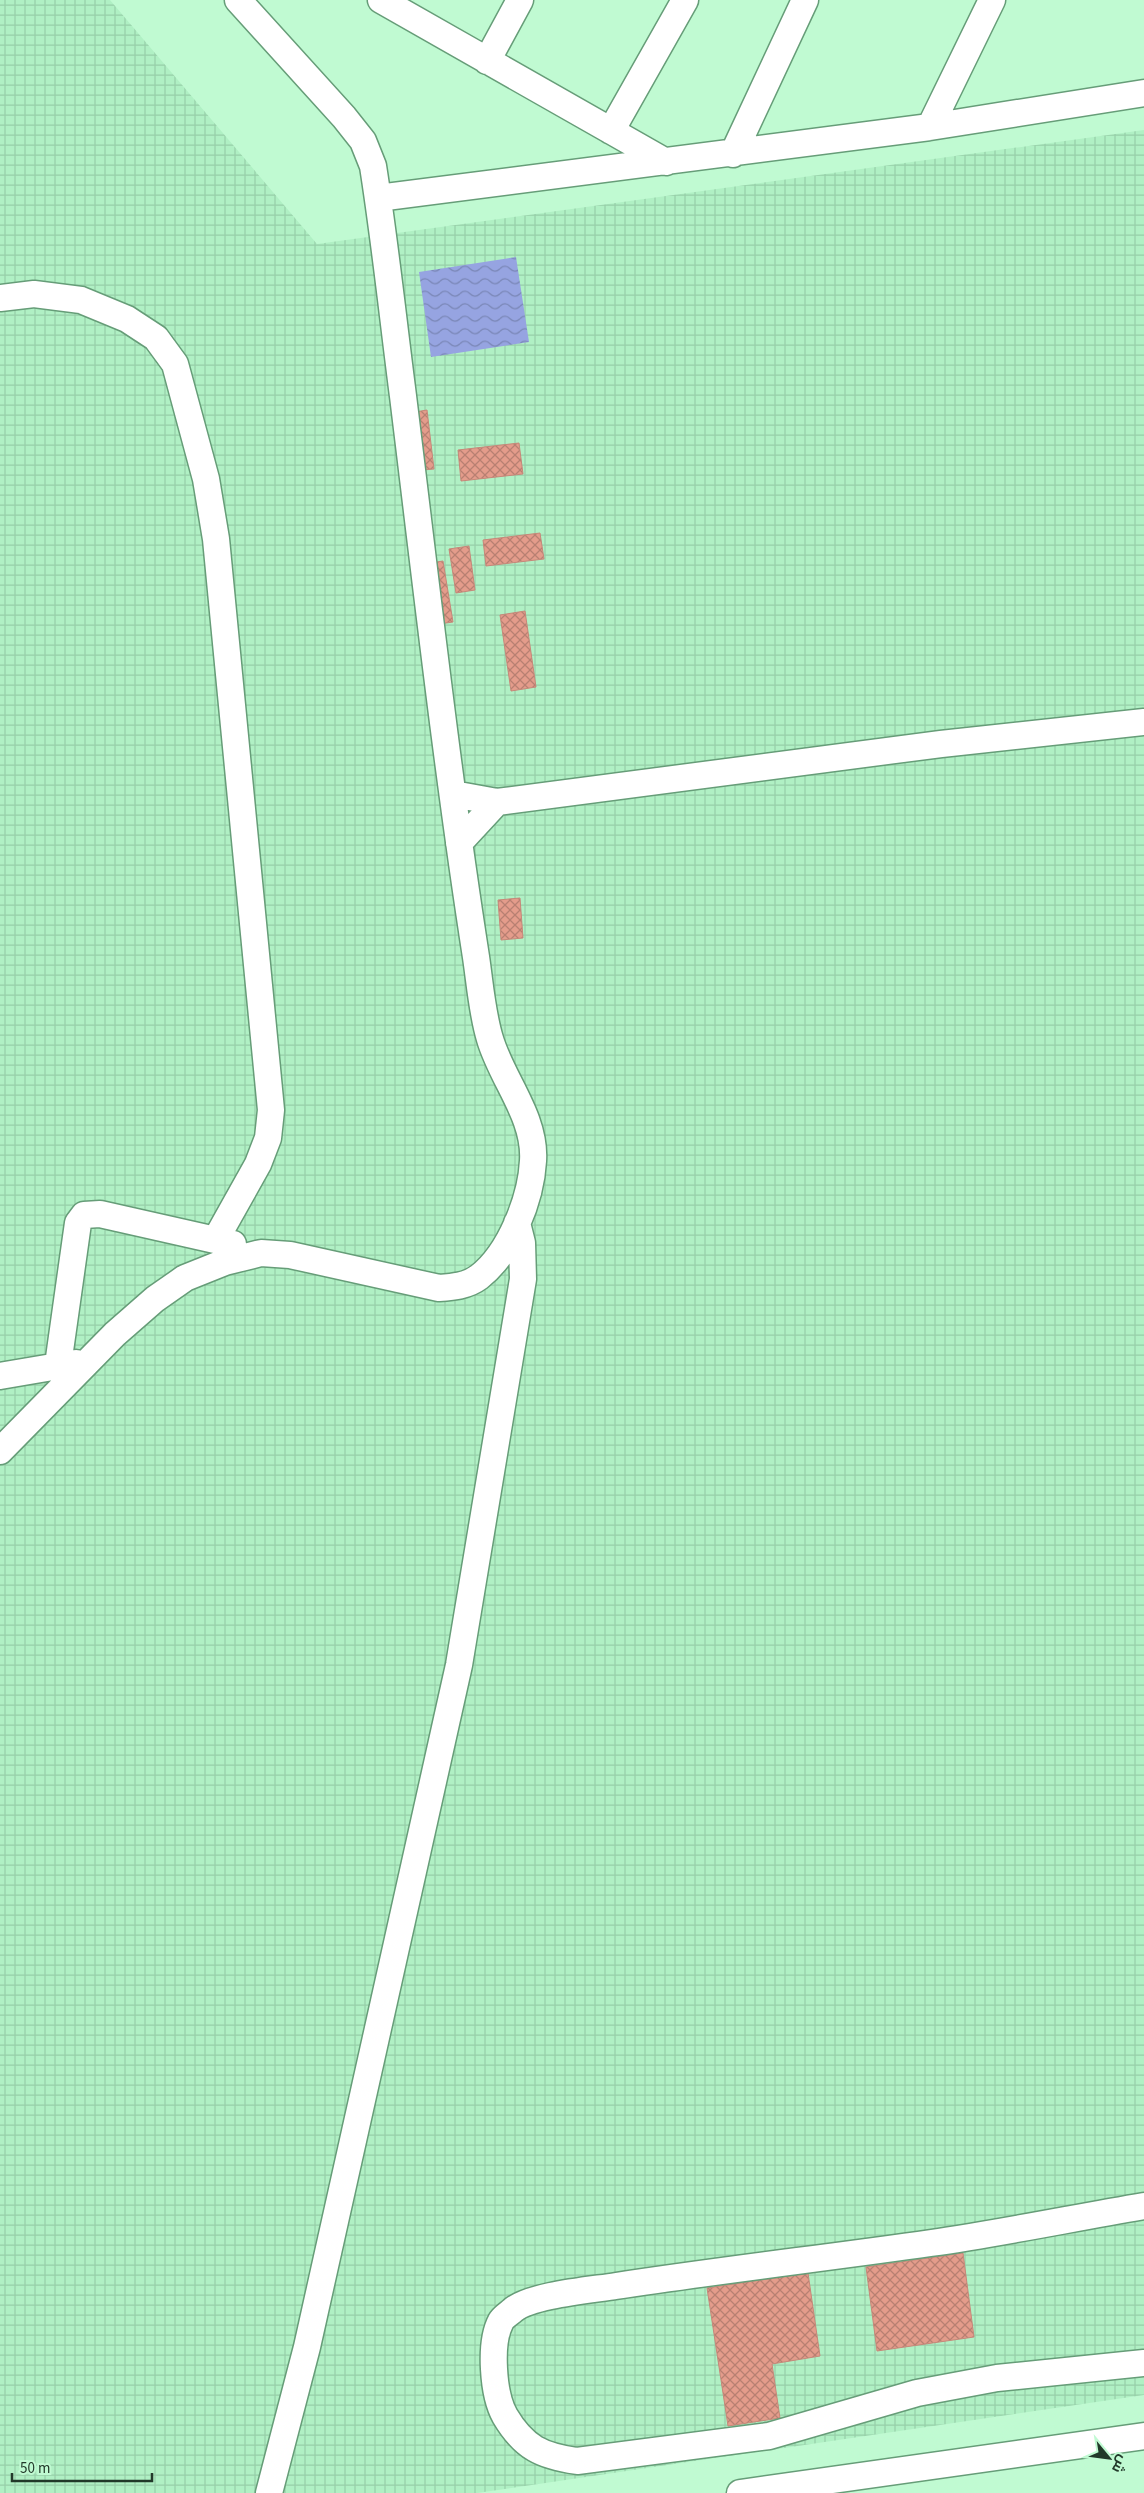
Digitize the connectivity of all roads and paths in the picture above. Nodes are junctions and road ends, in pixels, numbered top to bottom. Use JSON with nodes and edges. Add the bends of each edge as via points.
{"nodes":[{"id":1,"x":238,"y":0,"type":"edge"},
{"id":2,"x":520,"y":0,"type":"edge"},
{"id":3,"x":685,"y":0,"type":"edge"},
{"id":4,"x":805,"y":0,"type":"edge"},
{"id":5,"x":992,"y":0,"type":"edge"},
{"id":6,"x":385,"y":1,"type":"edge"},
{"id":7,"x":487,"y":61,"type":"junction"},
{"id":8,"x":1144,"y":93,"type":"edge"},
{"id":9,"x":930,"y":127,"type":"junction"},
{"id":10,"x":611,"y":131,"type":"junction"},
{"id":11,"x":732,"y":154,"type":"junction"},
{"id":12,"x":666,"y":162,"type":"junction"},
{"id":13,"x":378,"y":198,"type":"junction"},
{"id":14,"x":0,"y":298,"type":"edge"},
{"id":15,"x":1144,"y":722,"type":"edge"},
{"id":16,"x":453,"y":794,"type":"junction"},
{"id":17,"x":497,"y":802,"type":"junction"},
{"id":18,"x":459,"y":843,"type":"junction"},
{"id":19,"x":517,"y":1223,"type":"junction"},
{"id":20,"x":216,"y":1239,"type":"junction"},
{"id":21,"x":260,"y":1253,"type":"junction"},
{"id":22,"x":88,"y":1361,"type":"junction"},
{"id":23,"x":58,"y":1365,"type":"junction"},
{"id":24,"x":0,"y":1376,"type":"edge"},
{"id":25,"x":0,"y":1452,"type":"edge"},
{"id":26,"x":1144,"y":2206,"type":"edge"},
{"id":27,"x":1144,"y":2363,"type":"edge"},
{"id":28,"x":1144,"y":2436,"type":"edge"},
{"id":29,"x":269,"y":2493,"type":"edge"},
{"id":30,"x":740,"y":2493,"type":"edge"}],
"edges":[{"from":1,"to":13,"type":"street","via":[[363,141],[373,166]]},
{"from":2,"to":7,"type":"street"},
{"from":3,"to":10,"type":"street"},
{"from":4,"to":11,"type":"street"},
{"from":5,"to":9,"type":"street"},
{"from":6,"to":7,"type":"street"},
{"from":7,"to":10,"type":"street"},
{"from":8,"to":9,"type":"street"},
{"from":9,"to":11,"type":"street"},
{"from":10,"to":12,"type":"street"},
{"from":11,"to":12,"type":"street"},
{"from":12,"to":13,"type":"street"},
{"from":13,"to":16,"type":"street"},
{"from":14,"to":20,"type":"street","via":[[34,294],[81,300],[127,319],[156,338],[175,364],[206,479],[216,540],[271,1110],[268,1138],[258,1164]]},
{"from":15,"to":17,"type":"street","via":[[941,744]]},
{"from":16,"to":17,"type":"street"},
{"from":16,"to":18,"type":"street"},
{"from":17,"to":18,"type":"street"},
{"from":18,"to":19,"type":"street","via":[[489,1037],[498,1064],[528,1126],[534,1156],[532,1182]]},
{"from":19,"to":21,"type":"street","via":[[496,1259],[478,1278],[459,1286],[439,1288],[290,1255]]},
{"from":19,"to":29,"type":"street","via":[[522,1243],[523,1279],[459,1664],[310,2338]]},
{"from":20,"to":21,"type":"street"},
{"from":20,"to":23,"type":"street","via":[[100,1214],[84,1215],[78,1223]]},
{"from":21,"to":22,"type":"street","via":[[184,1278],[128,1322]]},
{"from":22,"to":23,"type":"street"},
{"from":22,"to":25,"type":"street"},
{"from":23,"to":24,"type":"street"},
{"from":26,"to":27,"type":"street","via":[[933,2243],[691,2274],[539,2299],[515,2308],[501,2321],[494,2361],[495,2389],[504,2414],[517,2435],[532,2449],[553,2458],[576,2461],[769,2436],[917,2393],[997,2378]]},
{"from":28,"to":30,"type":"street"}]}
